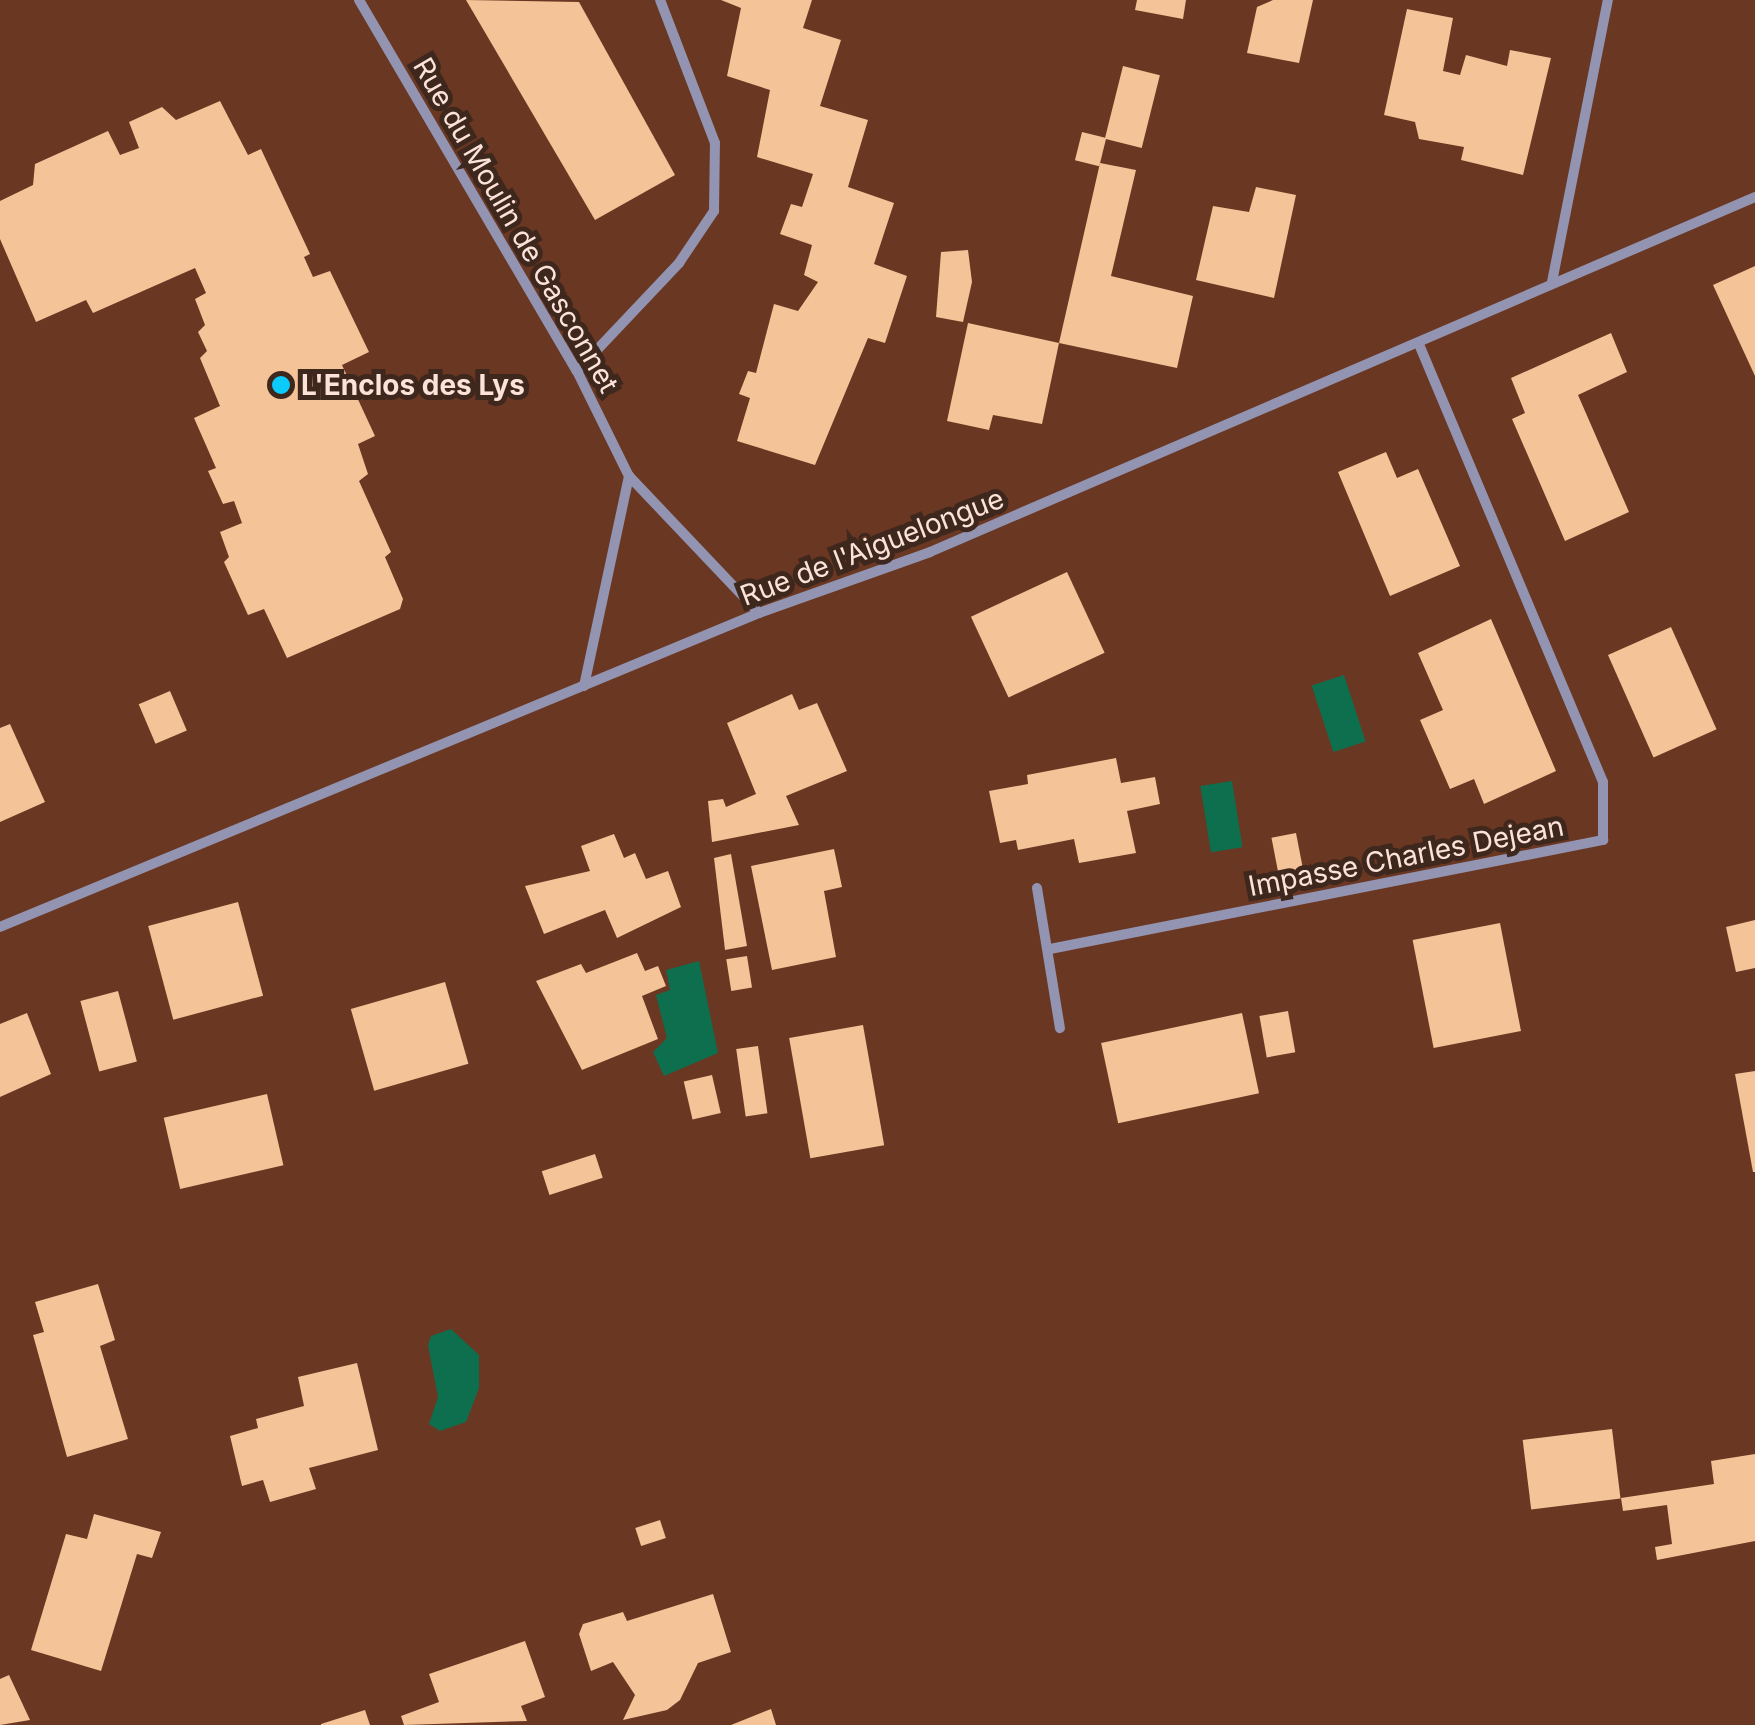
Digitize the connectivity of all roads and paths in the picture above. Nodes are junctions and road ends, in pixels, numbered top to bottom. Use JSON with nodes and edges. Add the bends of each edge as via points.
{"nodes":[{"id":1,"x":359,"y":0,"type":"edge"},
{"id":2,"x":660,"y":0,"type":"edge"},
{"id":3,"x":1608,"y":0,"type":"edge"},
{"id":4,"x":1755,"y":198,"type":"edge"},
{"id":5,"x":1552,"y":282,"type":"junction"},
{"id":6,"x":1420,"y":346,"type":"junction"},
{"id":7,"x":577,"y":370,"type":"junction"},
{"id":8,"x":629,"y":476,"type":"junction"},
{"id":9,"x":759,"y":613,"type":"junction"},
{"id":10,"x":584,"y":686,"type":"junction"},
{"id":11,"x":1037,"y":888,"type":"dead end"},
{"id":12,"x":0,"y":927,"type":"edge"},
{"id":13,"x":1050,"y":949,"type":"junction"},
{"id":14,"x":1060,"y":1028,"type":"dead end"}],
"edges":[{"from":1,"to":7,"type":"street","name":"Rue du Moulin de Gasconnet"},
{"from":2,"to":7,"type":"street","via":[[716,143],[714,211],[679,263]]},
{"from":3,"to":5,"type":"street"},
{"from":4,"to":5,"type":"street","name":"Rue de l'Aiguelongue"},
{"from":5,"to":6,"type":"street","name":"Rue de l'Aiguelongue"},
{"from":6,"to":9,"type":"street","name":"Rue de l'Aiguelongue","via":[[930,552]]},
{"from":6,"to":13,"type":"street","name":"Impasse Charles Dejean","via":[[1603,782],[1603,840]]},
{"from":7,"to":8,"type":"street","name":"Rue du Moulin de Gasconnet"},
{"from":8,"to":9,"type":"street","name":"Rue du Moulin de Gasconnet"},
{"from":8,"to":10,"type":"street"},
{"from":9,"to":10,"type":"street","name":"Rue de l'Aiguelongue"},
{"from":10,"to":12,"type":"street","name":"Rue de l'Aiguelongue"},
{"from":11,"to":13,"type":"street"},
{"from":13,"to":14,"type":"street"}]}
